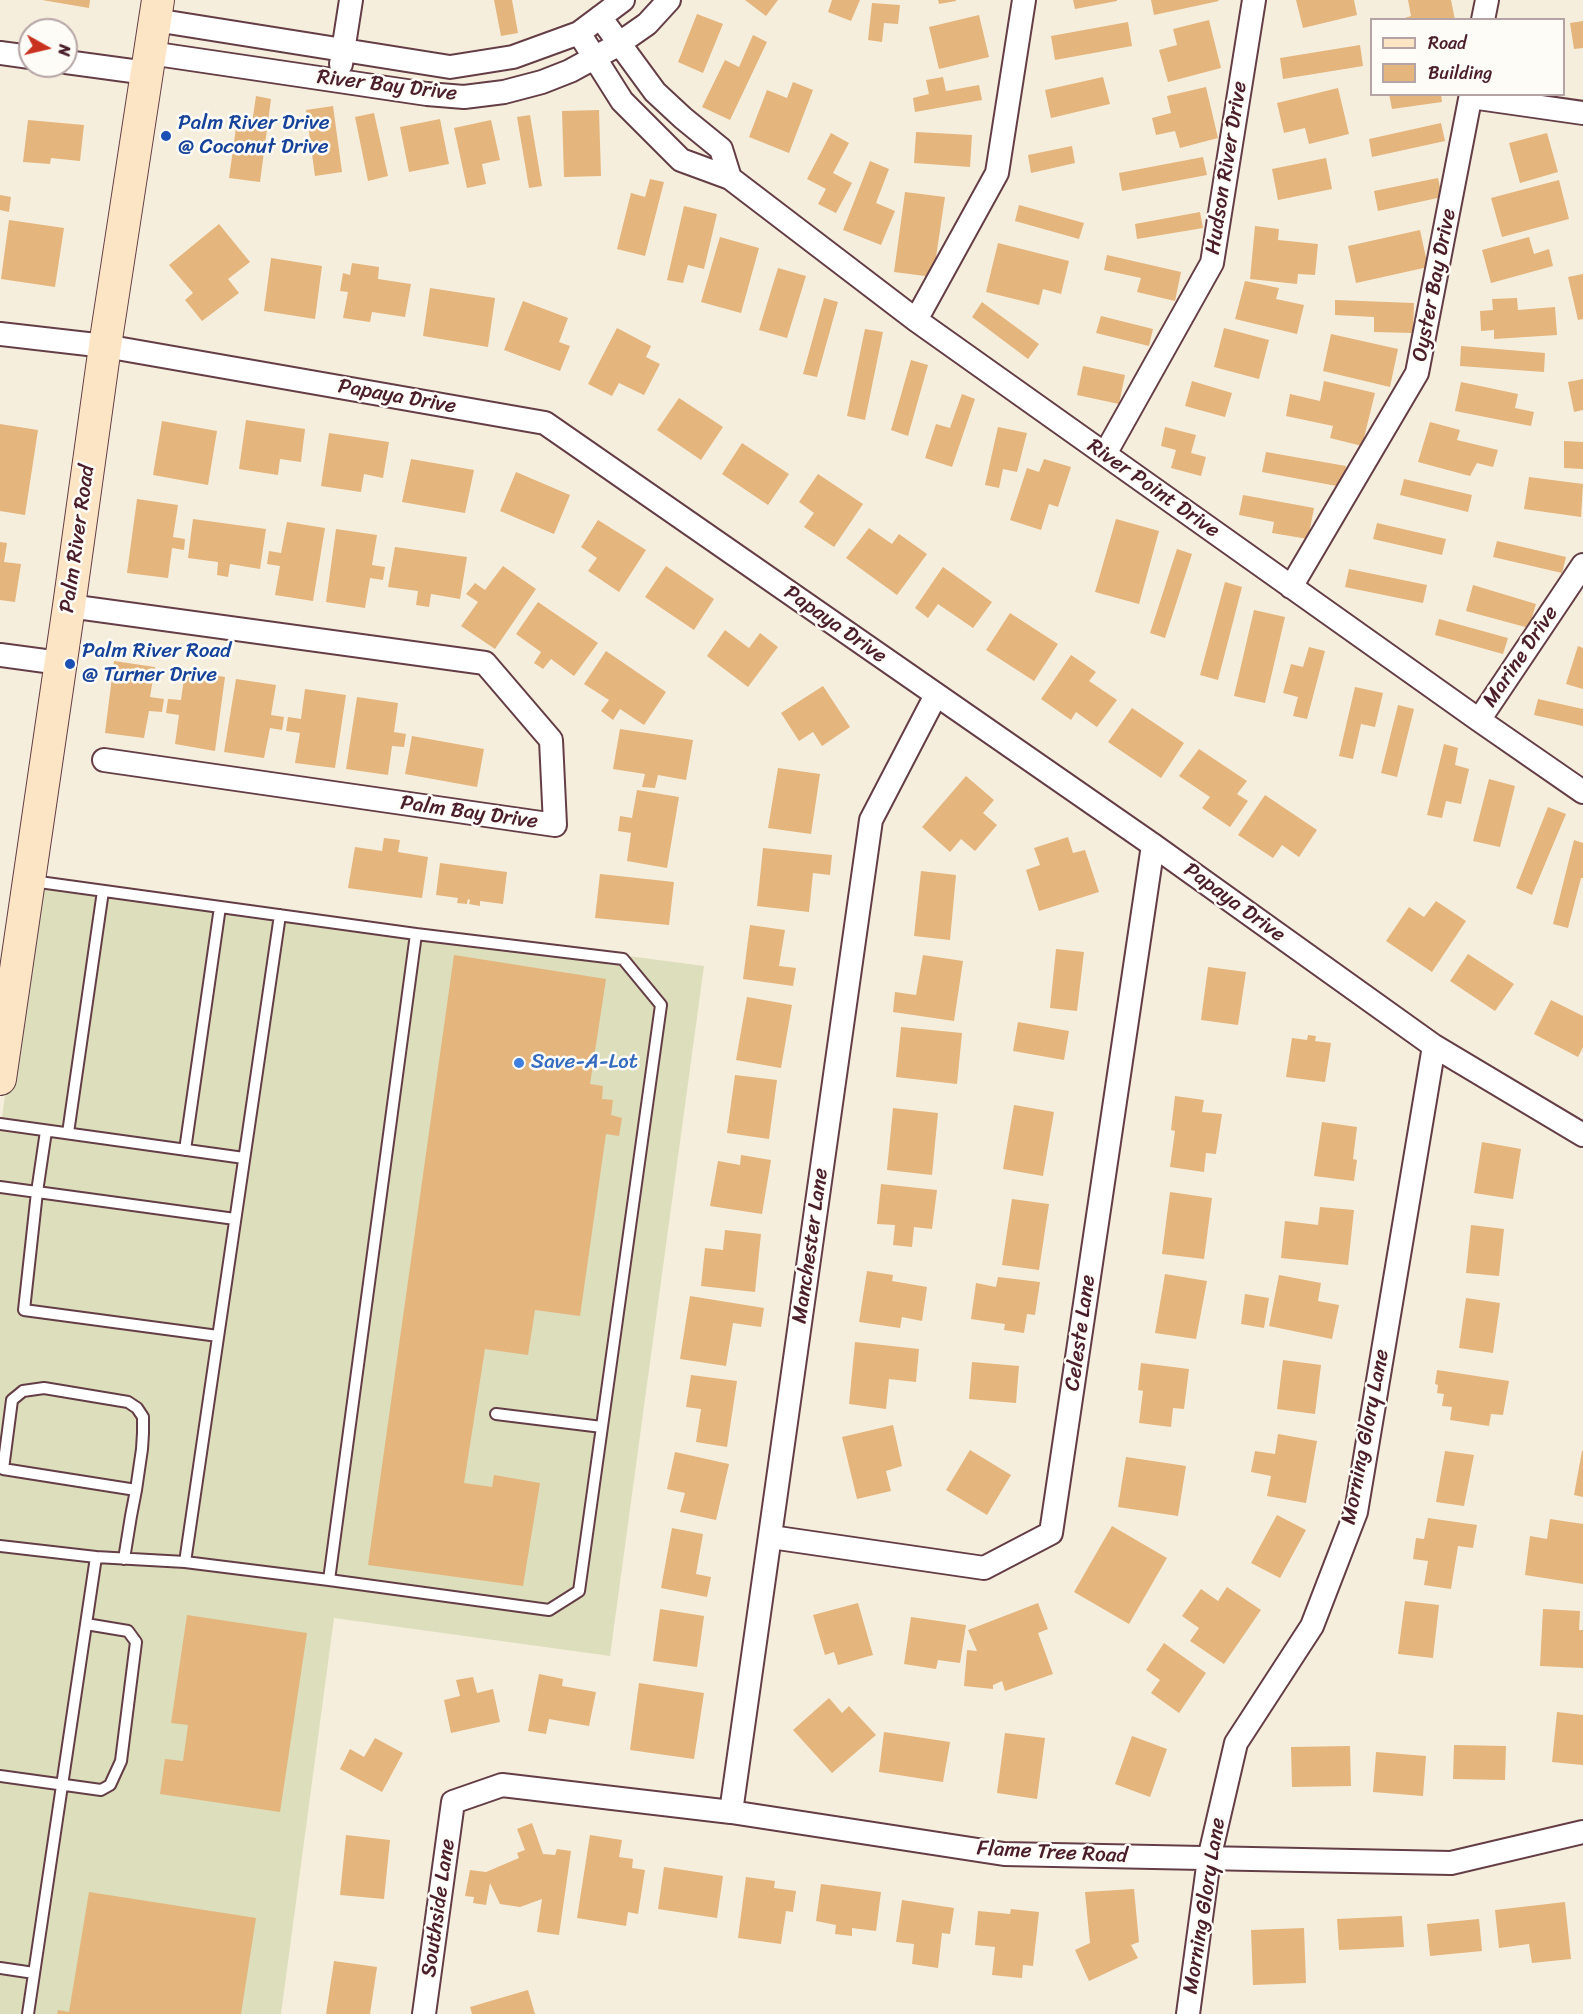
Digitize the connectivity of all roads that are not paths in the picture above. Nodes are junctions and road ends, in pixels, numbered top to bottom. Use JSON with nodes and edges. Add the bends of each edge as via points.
{"nodes":[{"id":1,"x":351,"y":0,"type":"edge"},
{"id":2,"x":623,"y":0,"type":"edge"},
{"id":3,"x":669,"y":0,"type":"edge"},
{"id":4,"x":1024,"y":0,"type":"edge"},
{"id":5,"x":1254,"y":0,"type":"edge"},
{"id":6,"x":1486,"y":0,"type":"edge"},
{"id":7,"x":157,"y":10,"type":"edge"},
{"id":8,"x":600,"y":17,"type":"junction"},
{"id":9,"x":1483,"y":18,"type":"edge"},
{"id":10,"x":579,"y":33,"type":"junction"},
{"id":11,"x":620,"y":43,"type":"junction"},
{"id":12,"x":343,"y":50,"type":"junction"},
{"id":13,"x":0,"y":53,"type":"edge"},
{"id":14,"x":18,"y":55,"type":"edge"},
{"id":15,"x":595,"y":58,"type":"junction"},
{"id":16,"x":78,"y":62,"type":"edge"},
{"id":17,"x":149,"y":63,"type":"junction"},
{"id":18,"x":339,"y":81,"type":"junction"},
{"id":19,"x":1471,"y":96,"type":"edge"},
{"id":20,"x":1583,"y":114,"type":"edge"},
{"id":21,"x":730,"y":178,"type":"junction"},
{"id":22,"x":916,"y":321,"type":"junction"},
{"id":23,"x":0,"y":334,"type":"edge"},
{"id":24,"x":105,"y":346,"type":"junction"},
{"id":25,"x":1105,"y":454,"type":"junction"},
{"id":26,"x":1583,"y":565,"type":"edge"},
{"id":27,"x":1291,"y":587,"type":"junction"},
{"id":28,"x":69,"y":606,"type":"junction"},
{"id":29,"x":0,"y":654,"type":"edge"},
{"id":30,"x":60,"y":663,"type":"junction"},
{"id":31,"x":936,"y":695,"type":"junction"},
{"id":32,"x":1479,"y":720,"type":"junction"},
{"id":33,"x":104,"y":760,"type":"dead end"},
{"id":34,"x":1583,"y":792,"type":"edge"},
{"id":35,"x":1153,"y":845,"type":"junction"},
{"id":36,"x":28,"y":880,"type":"junction"},
{"id":37,"x":103,"y":891,"type":"junction"},
{"id":38,"x":220,"y":907,"type":"junction"},
{"id":39,"x":280,"y":915,"type":"junction"},
{"id":40,"x":416,"y":934,"type":"junction"},
{"id":41,"x":1434,"y":1046,"type":"junction"},
{"id":42,"x":0,"y":1079,"type":"edge"},
{"id":43,"x":0,"y":1124,"type":"edge"},
{"id":44,"x":46,"y":1131,"type":"junction"},
{"id":45,"x":68,"y":1133,"type":"junction"},
{"id":46,"x":1583,"y":1135,"type":"edge"},
{"id":47,"x":185,"y":1149,"type":"junction"},
{"id":48,"x":244,"y":1158,"type":"junction"},
{"id":49,"x":0,"y":1187,"type":"edge"},
{"id":50,"x":37,"y":1192,"type":"junction"},
{"id":51,"x":235,"y":1219,"type":"junction"},
{"id":52,"x":218,"y":1336,"type":"junction"},
{"id":53,"x":496,"y":1414,"type":"dead end"},
{"id":54,"x":602,"y":1428,"type":"junction"},
{"id":55,"x":136,"y":1490,"type":"junction"},
{"id":56,"x":771,"y":1537,"type":"junction"},
{"id":57,"x":0,"y":1545,"type":"edge"},
{"id":58,"x":96,"y":1557,"type":"junction"},
{"id":59,"x":124,"y":1559,"type":"junction"},
{"id":60,"x":185,"y":1562,"type":"junction"},
{"id":61,"x":329,"y":1580,"type":"junction"},
{"id":62,"x":86,"y":1624,"type":"junction"},
{"id":63,"x":0,"y":1776,"type":"edge"},
{"id":64,"x":63,"y":1785,"type":"junction"},
{"id":65,"x":453,"y":1802,"type":"joint"},
{"id":66,"x":731,"y":1812,"type":"junction"},
{"id":67,"x":1583,"y":1832,"type":"edge"},
{"id":68,"x":1209,"y":1859,"type":"junction"},
{"id":69,"x":0,"y":1968,"type":"edge"},
{"id":70,"x":34,"y":1973,"type":"junction"},
{"id":71,"x":28,"y":2014,"type":"edge"},
{"id":72,"x":424,"y":2014,"type":"edge"},
{"id":73,"x":1188,"y":2014,"type":"edge"}],
"edges":[{"from":1,"to":12,"type":"street"},
{"from":2,"to":8,"type":"street","name":"River Bay Drive"},
{"from":3,"to":11,"type":"street","name":"River Bay Drive","via":[[647,24]]},
{"from":4,"to":22,"type":"street","via":[[997,173]]},
{"from":5,"to":25,"type":"street","name":"Hudson River Drive","via":[[1212,263]]},
{"from":6,"to":9,"type":"street"},
{"from":7,"to":12,"type":"street","name":"River Bay Drive"},
{"from":7,"to":17,"type":"street","name":"Palm River Road"},
{"from":8,"to":10,"type":"street","name":"River Bay Drive"},
{"from":8,"to":11,"type":"street"},
{"from":10,"to":12,"type":"street","name":"River Bay Drive","via":[[513,57],[450,67]]},
{"from":10,"to":15,"type":"street","name":"River Point Drive"},
{"from":11,"to":15,"type":"street","name":"River Bay Drive"},
{"from":11,"to":21,"type":"street","via":[[655,92],[721,149]]},
{"from":12,"to":18,"type":"street"},
{"from":13,"to":14,"type":"street"},
{"from":15,"to":18,"type":"street","name":"River Bay Drive","via":[[542,82],[464,97]]},
{"from":15,"to":21,"type":"street","name":"River Point Drive","via":[[622,101],[681,160]]},
{"from":16,"to":17,"type":"street","name":"River Bay Drive"},
{"from":17,"to":18,"type":"street","name":"River Bay Drive"},
{"from":17,"to":24,"type":"street","name":"Palm River Road"},
{"from":19,"to":20,"type":"street"},
{"from":19,"to":27,"type":"street","name":"Oyster Bay Drive","via":[[1418,373]]},
{"from":21,"to":22,"type":"street","name":"River Point Drive"},
{"from":22,"to":25,"type":"street","name":"River Point Drive"},
{"from":23,"to":24,"type":"street","name":"Papaya Drive"},
{"from":24,"to":28,"type":"street","name":"Palm River Road"},
{"from":24,"to":31,"type":"street","name":"Papaya Drive","via":[[545,423]]},
{"from":25,"to":27,"type":"street","name":"River Point Drive"},
{"from":26,"to":32,"type":"street","name":"Marine Drive"},
{"from":27,"to":32,"type":"street","name":"River Point Drive"},
{"from":28,"to":30,"type":"street","name":"Palm River Road"},
{"from":28,"to":33,"type":"street","name":"Palm Bay Drive","via":[[485,663],[551,740],[555,825]]},
{"from":29,"to":30,"type":"street"},
{"from":30,"to":36,"type":"street","name":"Palm River Road"},
{"from":31,"to":35,"type":"street","name":"Papaya Drive"},
{"from":31,"to":56,"type":"street","name":"Manchester Lane","via":[[871,820]]},
{"from":32,"to":34,"type":"street","name":"River Point Drive"},
{"from":35,"to":41,"type":"street","name":"Papaya Drive"},
{"from":35,"to":56,"type":"street","name":"Celeste Lane","via":[[1051,1533],[984,1568]]},
{"from":36,"to":37,"type":"lane"},
{"from":36,"to":42,"type":"street","name":"Palm River Road"},
{"from":37,"to":38,"type":"lane"},
{"from":37,"to":45,"type":"lane"},
{"from":38,"to":39,"type":"lane"},
{"from":38,"to":47,"type":"lane"},
{"from":39,"to":40,"type":"lane"},
{"from":39,"to":48,"type":"lane"},
{"from":40,"to":54,"type":"lane","via":[[623,959],[661,1005]]},
{"from":40,"to":61,"type":"lane"},
{"from":41,"to":46,"type":"street","name":"Papaya Drive"},
{"from":41,"to":68,"type":"street","name":"Morning Glory Lane","via":[[1356,1512],[1312,1626],[1236,1743]]},
{"from":43,"to":44,"type":"lane"},
{"from":44,"to":45,"type":"lane"},
{"from":44,"to":50,"type":"lane"},
{"from":45,"to":47,"type":"lane"},
{"from":47,"to":48,"type":"lane"},
{"from":48,"to":51,"type":"lane"},
{"from":49,"to":50,"type":"lane"},
{"from":50,"to":51,"type":"lane"},
{"from":50,"to":52,"type":"lane","via":[[24,1310]]},
{"from":51,"to":52,"type":"lane"},
{"from":52,"to":60,"type":"lane"},
{"from":53,"to":54,"type":"lane"},
{"from":54,"to":61,"type":"lane","via":[[579,1591],[549,1610]]},
{"from":55,"to":55,"type":"lane","via":[[143,1433],[137,1408],[128,1402],[44,1388],[23,1391],[12,1400],[3,1469]]},
{"from":55,"to":59,"type":"lane"},
{"from":56,"to":66,"type":"street","name":"Manchester Lane"},
{"from":57,"to":58,"type":"lane"},
{"from":58,"to":59,"type":"lane"},
{"from":58,"to":62,"type":"lane"},
{"from":59,"to":60,"type":"lane"},
{"from":60,"to":61,"type":"lane"},
{"from":62,"to":64,"type":"lane"},
{"from":62,"to":64,"type":"lane","via":[[128,1631],[136,1642],[121,1761],[110,1785],[101,1790]]},
{"from":63,"to":64,"type":"lane"},
{"from":64,"to":70,"type":"lane"},
{"from":65,"to":66,"type":"street","name":"Flame Tree Road","via":[[502,1785]]},
{"from":65,"to":72,"type":"street","name":"Southside Lane"},
{"from":66,"to":68,"type":"street","name":"Flame Tree Road","via":[[1004,1854]]},
{"from":67,"to":68,"type":"street","name":"Flame Tree Road","via":[[1451,1863]]},
{"from":68,"to":73,"type":"street","name":"Morning Glory Lane"},
{"from":69,"to":70,"type":"lane"},
{"from":70,"to":71,"type":"lane"}]}
